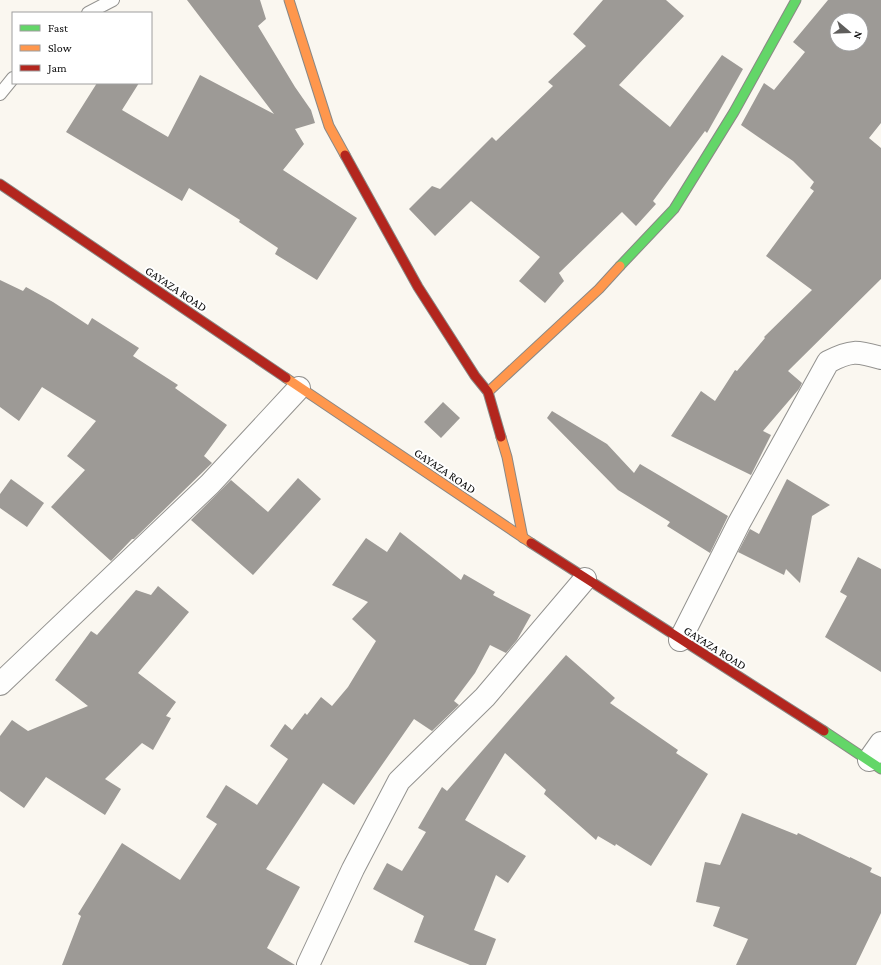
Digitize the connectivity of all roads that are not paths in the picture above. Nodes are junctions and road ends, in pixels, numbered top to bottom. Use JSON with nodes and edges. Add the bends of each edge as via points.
{"nodes":[{"id":1,"x":113,"y":0,"type":"edge"},
{"id":2,"x":289,"y":0,"type":"edge"},
{"id":3,"x":796,"y":0,"type":"edge"},
{"id":4,"x":90,"y":12,"type":"edge"},
{"id":5,"x":12,"y":79,"type":"edge"},
{"id":6,"x":0,"y":94,"type":"edge"},
{"id":7,"x":0,"y":184,"type":"edge"},
{"id":8,"x":881,"y":358,"type":"edge"},
{"id":9,"x":299,"y":388,"type":"junction"},
{"id":10,"x":488,"y":392,"type":"junction"},
{"id":11,"x":523,"y":538,"type":"junction"},
{"id":12,"x":585,"y":579,"type":"junction"},
{"id":13,"x":680,"y":640,"type":"junction"},
{"id":14,"x":0,"y":684,"type":"edge"},
{"id":15,"x":877,"y":757,"type":"edge"},
{"id":16,"x":308,"y":965,"type":"edge"}],
"edges":[{"from":1,"to":4,"type":"lane"},
{"from":2,"to":10,"type":"street","via":[[329,126],[418,287]]},
{"from":3,"to":10,"type":"street","via":[[734,112],[674,209],[599,289]]},
{"from":5,"to":6,"type":"lane"},
{"from":7,"to":9,"type":"street","name":"GAYAZA ROAD"},
{"from":8,"to":13,"type":"street","via":[[861,352],[843,354],[828,362],[739,523]]},
{"from":9,"to":11,"type":"street","name":"GAYAZA ROAD"},
{"from":9,"to":14,"type":"street","via":[[210,484]]},
{"from":10,"to":11,"type":"street","via":[[507,457]]},
{"from":11,"to":12,"type":"street","name":"GAYAZA ROAD"},
{"from":12,"to":13,"type":"street","name":"GAYAZA ROAD"},
{"from":12,"to":16,"type":"street","via":[[485,697],[399,781],[353,869]]},
{"from":13,"to":15,"type":"street","name":"GAYAZA ROAD"}]}
